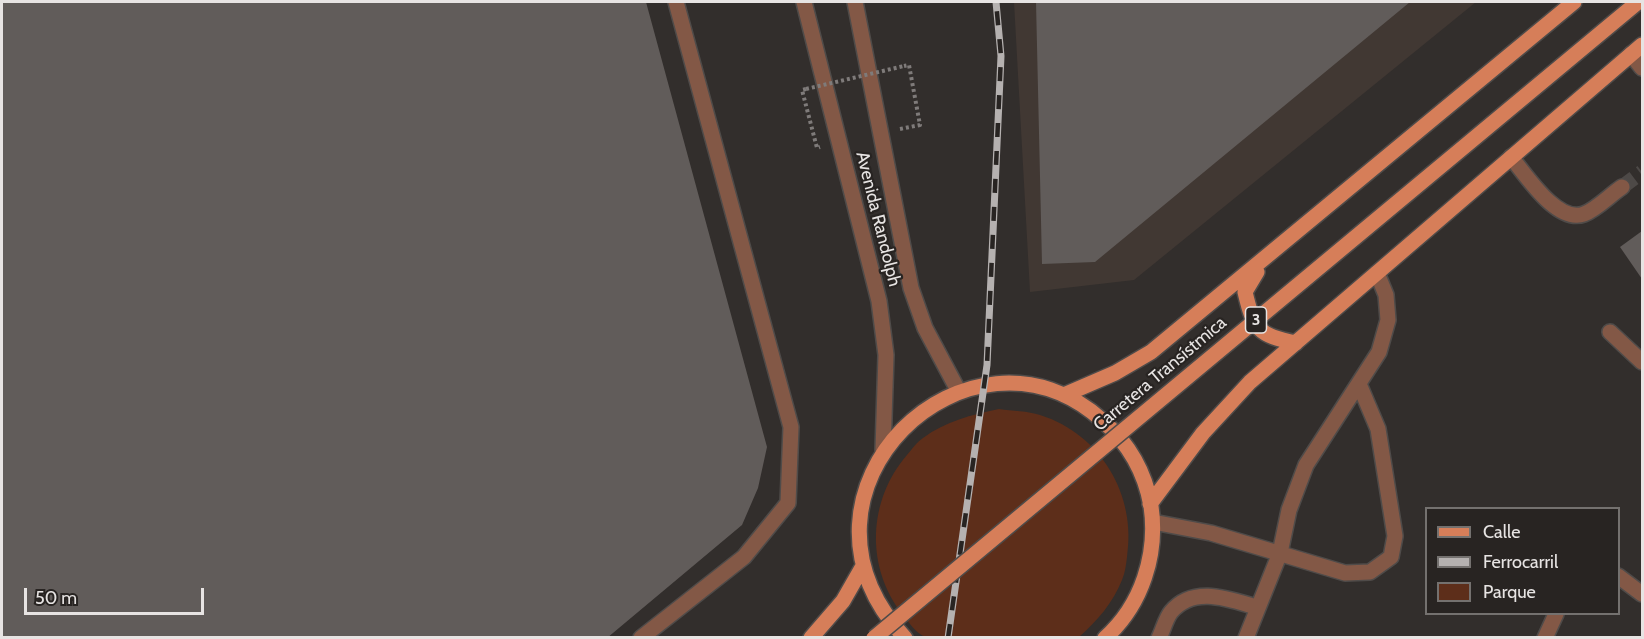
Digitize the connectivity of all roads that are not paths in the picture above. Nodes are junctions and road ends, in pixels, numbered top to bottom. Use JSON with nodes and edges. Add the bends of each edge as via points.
{"nodes":[{"id":1,"x":676,"y":2,"type":"edge"},
{"id":2,"x":804,"y":2,"type":"edge"},
{"id":3,"x":855,"y":2,"type":"edge"},
{"id":4,"x":1574,"y":2,"type":"edge"},
{"id":5,"x":1638,"y":2,"type":"edge"},
{"id":6,"x":1636,"y":50,"type":"edge"},
{"id":7,"x":1642,"y":68,"type":"edge"},
{"id":8,"x":1511,"y":157,"type":"junction"},
{"id":9,"x":1622,"y":188,"type":"tunnel mouth"},
{"id":10,"x":1263,"y":261,"type":"junction"},
{"id":11,"x":1377,"y":273,"type":"junction"},
{"id":12,"x":1610,"y":332,"type":"dead end"},
{"id":13,"x":1296,"y":343,"type":"junction"},
{"id":14,"x":1642,"y":362,"type":"edge"},
{"id":15,"x":1359,"y":384,"type":"junction"},
{"id":16,"x":959,"y":392,"type":"junction"},
{"id":17,"x":1064,"y":395,"type":"junction"},
{"id":18,"x":884,"y":450,"type":"junction"},
{"id":19,"x":1150,"y":504,"type":"junction"},
{"id":20,"x":1153,"y":522,"type":"junction"},
{"id":21,"x":1280,"y":553,"type":"junction"},
{"id":22,"x":863,"y":566,"type":"junction"},
{"id":23,"x":1620,"y":578,"type":"edge"},
{"id":24,"x":1642,"y":594,"type":"edge"},
{"id":25,"x":1256,"y":607,"type":"junction"},
{"id":26,"x":1556,"y":615,"type":"edge"},
{"id":27,"x":641,"y":638,"type":"edge"},
{"id":28,"x":811,"y":638,"type":"edge"},
{"id":29,"x":874,"y":638,"type":"edge"},
{"id":30,"x":905,"y":638,"type":"edge"},
{"id":31,"x":1105,"y":638,"type":"edge"},
{"id":32,"x":1159,"y":638,"type":"edge"},
{"id":33,"x":1246,"y":638,"type":"edge"},
{"id":34,"x":1545,"y":638,"type":"edge"}],
"edges":[{"from":1,"to":27,"type":"street","via":[[791,427],[788,503],[744,557]]},
{"from":2,"to":18,"type":"street","name":"Avenida Randolph","via":[[879,301],[886,355]]},
{"from":3,"to":16,"type":"street","name":"Avenida Randolph","via":[[911,288],[925,328]]},
{"from":4,"to":10,"type":"main road"},
{"from":5,"to":29,"type":"main road","name":"Carretera Transístmica","number":"3","bridge":true},
{"from":6,"to":7,"type":"street"},
{"from":6,"to":8,"type":"main road"},
{"from":8,"to":9,"type":"street","via":[[1554,208],[1566,214],[1583,215]]},
{"from":8,"to":11,"type":"main road"},
{"from":10,"to":13,"type":"main road","via":[[1245,292],[1249,311],[1257,327],[1269,337]]},
{"from":10,"to":17,"type":"main road","via":[[1151,352]]},
{"from":11,"to":13,"type":"main road"},
{"from":11,"to":15,"type":"street","via":[[1386,295],[1388,320],[1379,352]]},
{"from":12,"to":14,"type":"street"},
{"from":13,"to":19,"type":"main road","via":[[1250,382],[1203,433]]},
{"from":15,"to":21,"type":"street","via":[[1306,465],[1289,510]]},
{"from":15,"to":21,"type":"street","via":[[1378,429],[1395,536],[1392,557],[1370,572],[1345,573]]},
{"from":16,"to":17,"type":"main road","via":[[1010,384]]},
{"from":16,"to":18,"type":"main road","via":[[904,425]]},
{"from":17,"to":19,"type":"main road","via":[[1092,411],[1116,433],[1136,460]]},
{"from":18,"to":22,"type":"main road","via":[[861,506]]},
{"from":19,"to":20,"type":"main road"},
{"from":20,"to":21,"type":"street","via":[[1211,532]]},
{"from":20,"to":31,"type":"main road","via":[[1150,560],[1138,596]]},
{"from":21,"to":25,"type":"street"},
{"from":22,"to":28,"type":"main road","via":[[843,601]]},
{"from":22,"to":30,"type":"main road","via":[[872,592]]},
{"from":23,"to":24,"type":"street"},
{"from":25,"to":32,"type":"street","via":[[1220,595],[1191,598],[1172,611]]},
{"from":25,"to":33,"type":"street"},
{"from":26,"to":34,"type":"street"}]}
